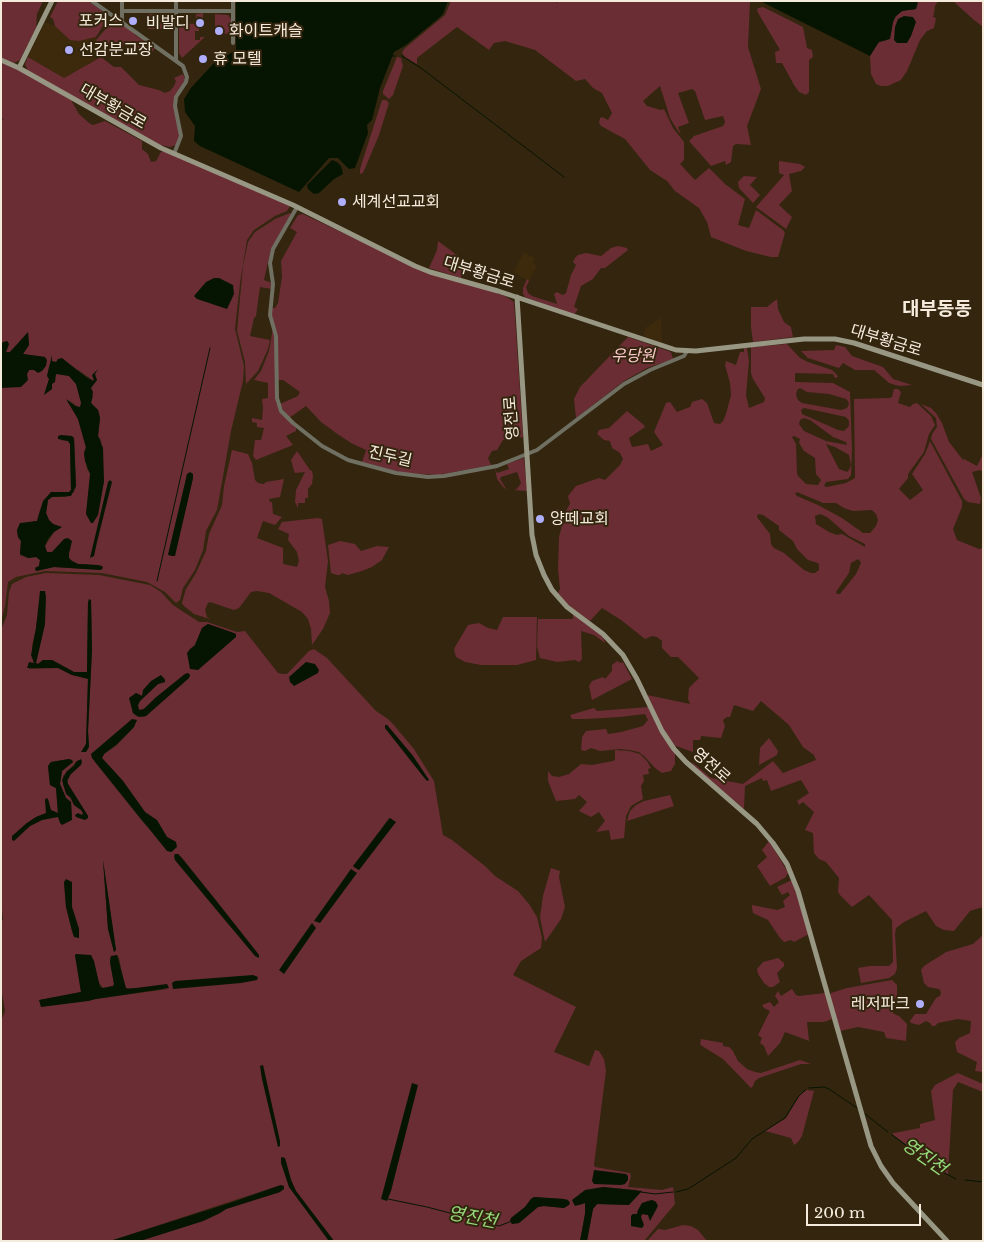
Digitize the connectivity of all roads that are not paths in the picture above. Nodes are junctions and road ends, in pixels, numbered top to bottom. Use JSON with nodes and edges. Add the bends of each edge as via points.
{"nodes":[{"id":1,"x":52,"y":1,"type":"edge"},
{"id":2,"x":92,"y":1,"type":"edge"},
{"id":3,"x":122,"y":1,"type":"edge"},
{"id":4,"x":176,"y":1,"type":"edge"},
{"id":5,"x":233,"y":1,"type":"edge"},
{"id":6,"x":122,"y":11,"type":"junction"},
{"id":7,"x":176,"y":11,"type":"junction"},
{"id":8,"x":233,"y":11,"type":"junction"},
{"id":9,"x":122,"y":21,"type":"junction"},
{"id":10,"x":234,"y":43,"type":"dead end"},
{"id":11,"x":1,"y":60,"type":"edge"},
{"id":12,"x":176,"y":60,"type":"junction"},
{"id":13,"x":19,"y":68,"type":"junction"},
{"id":14,"x":174,"y":154,"type":"junction"},
{"id":15,"x":297,"y":207,"type":"junction"},
{"id":16,"x":517,"y":298,"type":"junction"},
{"id":17,"x":687,"y":351,"type":"junction"},
{"id":18,"x":983,"y":385,"type":"edge"},
{"id":19,"x":527,"y":455,"type":"junction"},
{"id":20,"x":947,"y":1241,"type":"edge"}],
"edges":[{"from":1,"to":13,"type":"street"},
{"from":2,"to":9,"type":"street"},
{"from":3,"to":6,"type":"street"},
{"from":4,"to":7,"type":"street"},
{"from":5,"to":8,"type":"street"},
{"from":6,"to":7,"type":"street"},
{"from":6,"to":9,"type":"street"},
{"from":7,"to":8,"type":"street"},
{"from":7,"to":12,"type":"street"},
{"from":8,"to":10,"type":"street"},
{"from":9,"to":12,"type":"street"},
{"from":11,"to":13,"type":"street","name":"대부황금로"},
{"from":12,"to":14,"type":"street","via":[[187,76],[176,96],[181,136]]},
{"from":13,"to":14,"type":"street","name":"대부황금로"},
{"from":14,"to":15,"type":"street","name":"대부황금로"},
{"from":15,"to":16,"type":"street","name":"대부황금로","via":[[415,266]]},
{"from":15,"to":19,"type":"street","name":"진두길","via":[[273,249],[270,266],[273,284],[270,315],[276,341],[277,398],[288,419],[343,458],[413,476],[436,477],[483,469]]},
{"from":16,"to":17,"type":"street","name":"대부황금로"},
{"from":16,"to":19,"type":"street","name":"영전로"},
{"from":17,"to":18,"type":"street","name":"대부황금로","via":[[804,339],[835,339]]},
{"from":17,"to":19,"type":"street","name":"진두길","via":[[684,356],[624,384],[549,442]]},
{"from":19,"to":20,"type":"street","name":"영전로","via":[[533,542],[552,590],[623,655],[674,749],[754,820],[780,852],[798,891],[871,1146],[893,1183]]}]}
